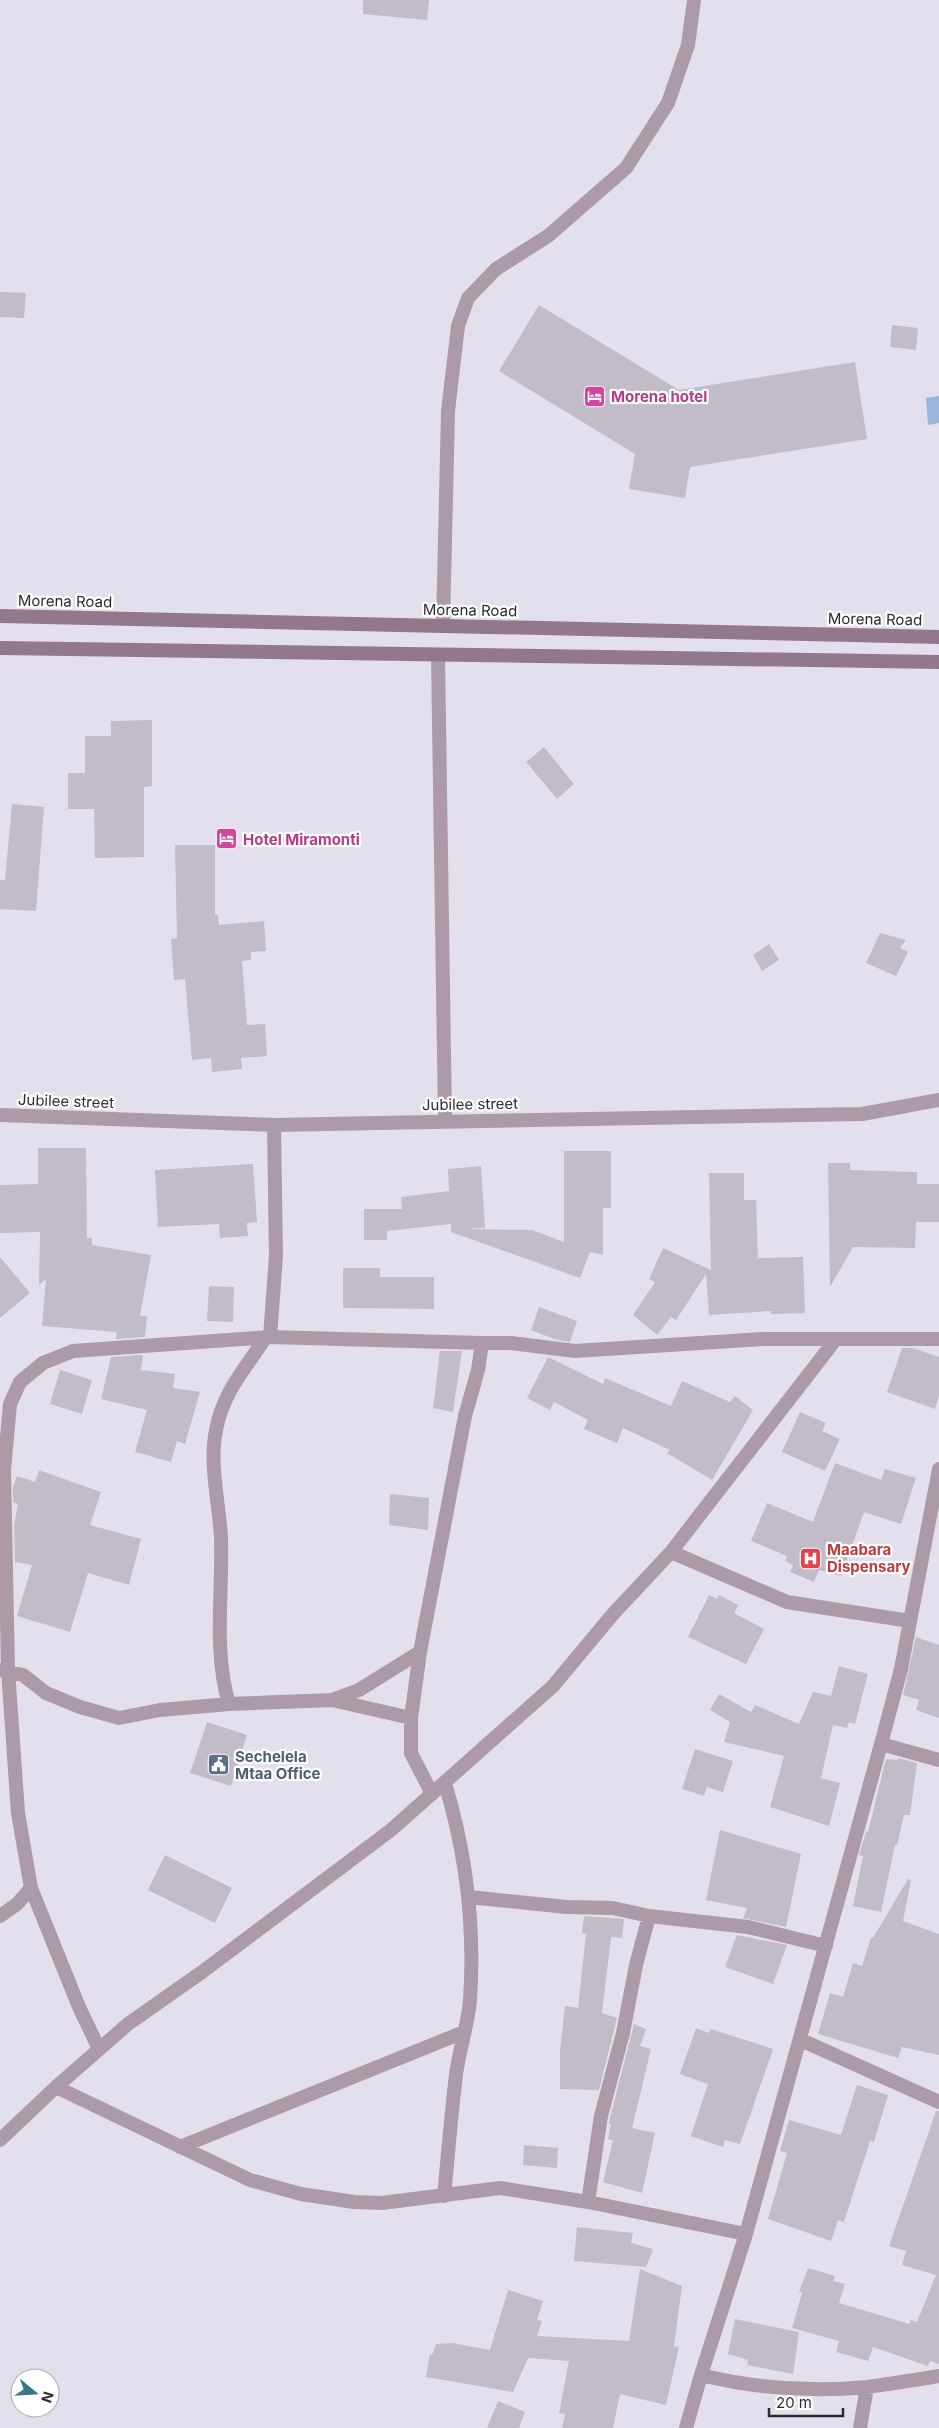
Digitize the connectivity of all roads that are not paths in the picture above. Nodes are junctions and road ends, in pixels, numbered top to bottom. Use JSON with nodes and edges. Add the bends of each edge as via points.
{"nodes":[{"id":1,"x":694,"y":0,"type":"edge"},
{"id":2,"x":0,"y":616,"type":"edge"},
{"id":3,"x":444,"y":626,"type":"junction"},
{"id":4,"x":939,"y":636,"type":"edge"},
{"id":5,"x":0,"y":648,"type":"edge"},
{"id":6,"x":438,"y":655,"type":"junction"},
{"id":7,"x":939,"y":662,"type":"edge"},
{"id":8,"x":939,"y":1100,"type":"edge"},
{"id":9,"x":0,"y":1115,"type":"edge"},
{"id":10,"x":445,"y":1121,"type":"junction"},
{"id":11,"x":274,"y":1125,"type":"junction"},
{"id":12,"x":268,"y":1337,"type":"junction"},
{"id":13,"x":836,"y":1339,"type":"junction"},
{"id":14,"x":939,"y":1339,"type":"edge"},
{"id":15,"x":482,"y":1344,"type":"junction"},
{"id":16,"x":939,"y":1470,"type":"edge"},
{"id":17,"x":671,"y":1552,"type":"junction"},
{"id":18,"x":910,"y":1621,"type":"junction"},
{"id":19,"x":420,"y":1652,"type":"junction"},
{"id":20,"x":4,"y":1670,"type":"edge"},
{"id":21,"x":332,"y":1700,"type":"junction"},
{"id":22,"x":229,"y":1704,"type":"junction"},
{"id":23,"x":411,"y":1718,"type":"junction"},
{"id":24,"x":881,"y":1744,"type":"junction"},
{"id":25,"x":939,"y":1760,"type":"edge"},
{"id":26,"x":445,"y":1783,"type":"junction"},
{"id":27,"x":432,"y":1794,"type":"junction"},
{"id":28,"x":31,"y":1888,"type":"junction"},
{"id":29,"x":469,"y":1897,"type":"junction"},
{"id":30,"x":0,"y":1916,"type":"edge"},
{"id":31,"x":649,"y":1916,"type":"junction"},
{"id":32,"x":826,"y":1946,"type":"junction"},
{"id":33,"x":464,"y":2032,"type":"junction"},
{"id":34,"x":801,"y":2040,"type":"junction"},
{"id":35,"x":99,"y":2049,"type":"junction"},
{"id":36,"x":56,"y":2087,"type":"junction"},
{"id":37,"x":939,"y":2102,"type":"edge"},
{"id":38,"x":0,"y":2140,"type":"edge"},
{"id":39,"x":180,"y":2147,"type":"junction"},
{"id":40,"x":444,"y":2196,"type":"junction"},
{"id":41,"x":588,"y":2202,"type":"junction"},
{"id":42,"x":746,"y":2234,"type":"junction"},
{"id":43,"x":701,"y":2376,"type":"junction"},
{"id":44,"x":939,"y":2376,"type":"edge"},
{"id":45,"x":867,"y":2387,"type":"junction"},
{"id":46,"x":686,"y":2428,"type":"edge"},
{"id":47,"x":860,"y":2428,"type":"edge"}],
"edges":[{"from":1,"to":3,"type":"street","via":[[688,45],[668,103],[626,168],[548,236],[496,269],[468,298],[458,326],[448,411]]},
{"from":2,"to":3,"type":"main road","name":"Morena Road"},
{"from":3,"to":4,"type":"main road","name":"Morena Road"},
{"from":5,"to":6,"type":"main road"},
{"from":6,"to":7,"type":"main road"},
{"from":6,"to":10,"type":"street"},
{"from":8,"to":10,"type":"street","name":"Jubilee street","via":[[862,1114]]},
{"from":9,"to":11,"type":"street","name":"Jubilee street"},
{"from":10,"to":11,"type":"street","name":"Jubilee street"},
{"from":11,"to":12,"type":"street","via":[[276,1256]]},
{"from":12,"to":15,"type":"street"},
{"from":12,"to":20,"type":"street","via":[[73,1351],[42,1363],[20,1382],[10,1404],[4,1470]]},
{"from":12,"to":22,"type":"street","via":[[226,1395],[213,1456],[221,1537],[220,1630],[224,1687]]},
{"from":13,"to":14,"type":"street"},
{"from":13,"to":15,"type":"street","via":[[763,1339],[576,1351],[511,1343]]},
{"from":13,"to":17,"type":"street"},
{"from":15,"to":19,"type":"street"},
{"from":16,"to":18,"type":"street"},
{"from":17,"to":18,"type":"street","via":[[787,1602]]},
{"from":17,"to":26,"type":"street","via":[[613,1614],[553,1686]]},
{"from":18,"to":24,"type":"street"},
{"from":19,"to":21,"type":"street","via":[[359,1690]]},
{"from":19,"to":23,"type":"street"},
{"from":20,"to":22,"type":"street","via":[[23,1675],[46,1693],[119,1718],[160,1710]]},
{"from":20,"to":28,"type":"street","via":[[18,1814]]},
{"from":21,"to":22,"type":"street"},
{"from":21,"to":23,"type":"street"},
{"from":23,"to":27,"type":"street","via":[[411,1753]]},
{"from":24,"to":25,"type":"street"},
{"from":24,"to":32,"type":"street"},
{"from":26,"to":27,"type":"street"},
{"from":26,"to":29,"type":"street","via":[[459,1829]]},
{"from":27,"to":35,"type":"street","via":[[391,1830],[128,2024]]},
{"from":28,"to":30,"type":"street"},
{"from":28,"to":35,"type":"street"},
{"from":29,"to":31,"type":"street","via":[[567,1907],[613,1908]]},
{"from":29,"to":33,"type":"street","via":[[470,2001]]},
{"from":31,"to":32,"type":"street","via":[[748,1927]]},
{"from":31,"to":41,"type":"street","via":[[601,2116]]},
{"from":32,"to":34,"type":"street"},
{"from":33,"to":39,"type":"street"},
{"from":33,"to":40,"type":"street","via":[[456,2074]]},
{"from":34,"to":37,"type":"street"},
{"from":34,"to":42,"type":"street"},
{"from":35,"to":36,"type":"street"},
{"from":36,"to":38,"type":"street"},
{"from":36,"to":39,"type":"street"},
{"from":39,"to":40,"type":"street","via":[[250,2180],[301,2194],[382,2203]]},
{"from":40,"to":41,"type":"street","via":[[500,2188]]},
{"from":41,"to":42,"type":"street"},
{"from":42,"to":43,"type":"street"},
{"from":43,"to":45,"type":"street","via":[[736,2384],[783,2388]]},
{"from":43,"to":46,"type":"street"},
{"from":44,"to":45,"type":"street"},
{"from":45,"to":47,"type":"street"}]}
